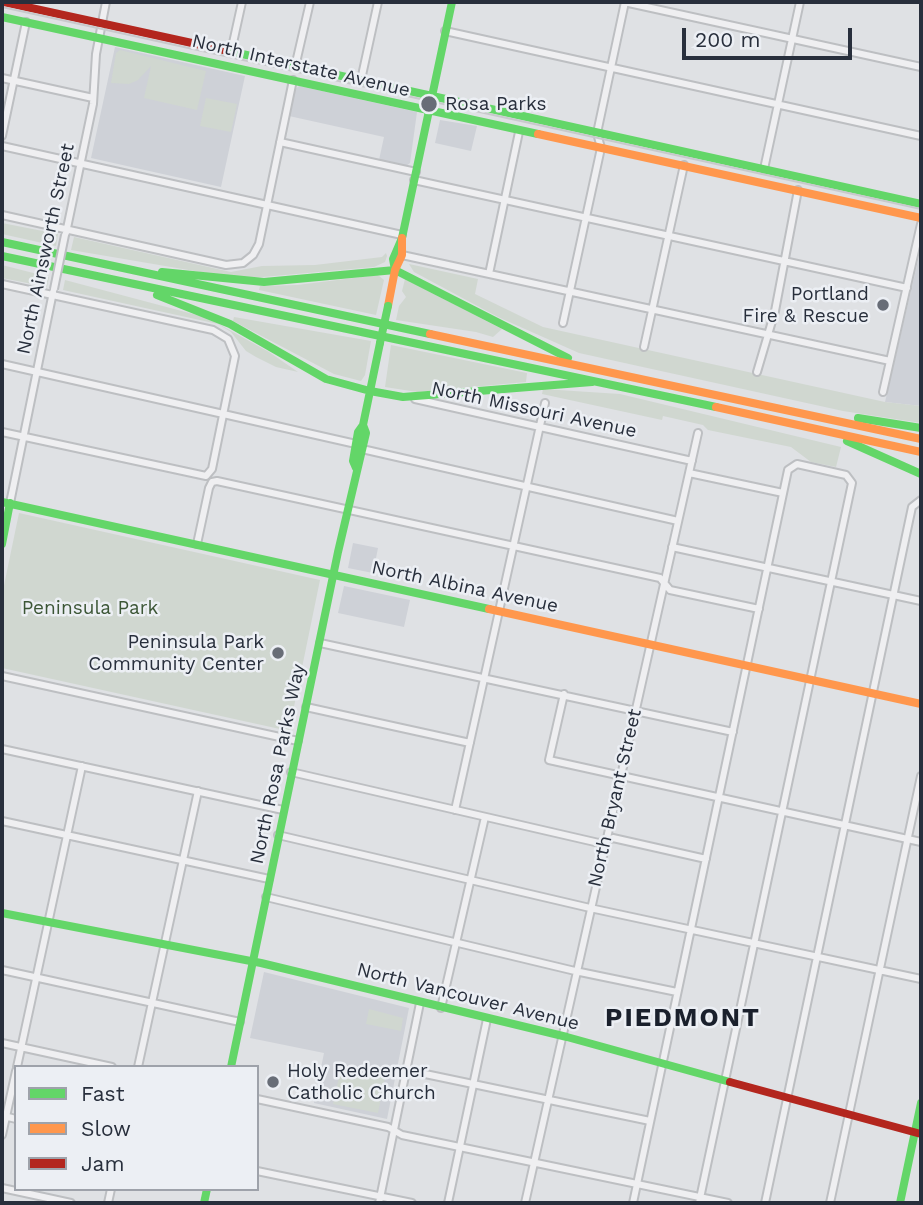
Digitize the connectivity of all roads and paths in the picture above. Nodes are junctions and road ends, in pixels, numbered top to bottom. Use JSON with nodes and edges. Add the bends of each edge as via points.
{"nodes":[{"id":1,"x":4,"y":2,"type":"edge"},
{"id":2,"x":106,"y":2,"type":"edge"},
{"id":3,"x":242,"y":2,"type":"edge"},
{"id":4,"x":310,"y":2,"type":"edge"},
{"id":5,"x":378,"y":2,"type":"edge"},
{"id":6,"x":452,"y":2,"type":"edge"},
{"id":7,"x":625,"y":2,"type":"edge"},
{"id":8,"x":800,"y":2,"type":"edge"},
{"id":9,"x":29,"y":4,"type":"edge"},
{"id":10,"x":2,"y":17,"type":"edge"},
{"id":11,"x":26,"y":22,"type":"junction"},
{"id":12,"x":102,"y":24,"type":"junction"},
{"id":13,"x":445,"y":31,"type":"junction"},
{"id":14,"x":99,"y":38,"type":"junction"},
{"id":15,"x":792,"y":39,"type":"junction"},
{"id":16,"x":231,"y":52,"type":"junction"},
{"id":17,"x":295,"y":66,"type":"junction"},
{"id":18,"x":611,"y":67,"type":"junction"},
{"id":19,"x":921,"y":67,"type":"edge"},
{"id":20,"x":2,"y":78,"type":"edge"},
{"id":21,"x":13,"y":80,"type":"junction"},
{"id":22,"x":293,"y":80,"type":"junction"},
{"id":23,"x":360,"y":80,"type":"junction"},
{"id":24,"x":431,"y":97,"type":"junction"},
{"id":25,"x":93,"y":98,"type":"junction"},
{"id":26,"x":778,"y":104,"type":"junction"},
{"id":27,"x":428,"y":111,"type":"junction"},
{"id":28,"x":519,"y":132,"type":"junction"},
{"id":29,"x":597,"y":133,"type":"junction"},
{"id":30,"x":921,"y":135,"type":"edge"},
{"id":31,"x":2,"y":136,"type":"edge"},
{"id":32,"x":280,"y":142,"type":"junction"},
{"id":33,"x":2,"y":146,"type":"edge"},
{"id":34,"x":601,"y":148,"type":"junction"},
{"id":35,"x":80,"y":164,"type":"junction"},
{"id":36,"x":684,"y":164,"type":"junction"},
{"id":37,"x":764,"y":169,"type":"junction"},
{"id":38,"x":415,"y":176,"type":"junction"},
{"id":39,"x":798,"y":190,"type":"junction"},
{"id":40,"x":505,"y":200,"type":"junction"},
{"id":41,"x":921,"y":204,"type":"edge"},
{"id":42,"x":267,"y":205,"type":"junction"},
{"id":43,"x":2,"y":215,"type":"edge"},
{"id":44,"x":586,"y":218,"type":"junction"},
{"id":45,"x":921,"y":218,"type":"edge"},
{"id":46,"x":921,"y":224,"type":"edge"},
{"id":47,"x":66,"y":232,"type":"junction"},
{"id":48,"x":402,"y":236,"type":"junction"},
{"id":49,"x":668,"y":236,"type":"junction"},
{"id":50,"x":2,"y":242,"type":"edge"},
{"id":51,"x":402,"y":255,"type":"junction"},
{"id":52,"x":2,"y":256,"type":"edge"},
{"id":53,"x":783,"y":261,"type":"junction"},
{"id":54,"x":112,"y":267,"type":"junction"},
{"id":55,"x":395,"y":270,"type":"junction"},
{"id":56,"x":488,"y":274,"type":"junction"},
{"id":57,"x":2,"y":284,"type":"edge"},
{"id":58,"x":135,"y":286,"type":"junction"},
{"id":59,"x":907,"y":288,"type":"junction"},
{"id":60,"x":53,"y":292,"type":"junction"},
{"id":61,"x":570,"y":292,"type":"junction"},
{"id":62,"x":652,"y":309,"type":"junction"},
{"id":63,"x":563,"y":323,"type":"dead end"},
{"id":64,"x":767,"y":335,"type":"junction"},
{"id":65,"x":643,"y":347,"type":"dead end"},
{"id":66,"x":890,"y":361,"type":"junction"},
{"id":67,"x":576,"y":363,"type":"junction"},
{"id":68,"x":2,"y":364,"type":"edge"},
{"id":69,"x":37,"y":372,"type":"junction"},
{"id":70,"x":757,"y":372,"type":"dead end"},
{"id":71,"x":604,"y":382,"type":"junction"},
{"id":72,"x":370,"y":391,"type":"junction"},
{"id":73,"x":883,"y":392,"type":"dead end"},
{"id":74,"x":403,"y":397,"type":"junction"},
{"id":75,"x":545,"y":403,"type":"dead end"},
{"id":76,"x":224,"y":413,"type":"junction"},
{"id":77,"x":836,"y":420,"type":"junction"},
{"id":78,"x":540,"y":427,"type":"junction"},
{"id":79,"x":921,"y":428,"type":"edge"},
{"id":80,"x":822,"y":430,"type":"junction"},
{"id":81,"x":2,"y":432,"type":"edge"},
{"id":82,"x":698,"y":433,"type":"dead end"},
{"id":83,"x":24,"y":437,"type":"junction"},
{"id":84,"x":921,"y":439,"type":"edge"},
{"id":85,"x":359,"y":447,"type":"junction"},
{"id":86,"x":921,"y":452,"type":"edge"},
{"id":87,"x":692,"y":461,"type":"junction"},
{"id":88,"x":689,"y":473,"type":"junction"},
{"id":89,"x":921,"y":474,"type":"edge"},
{"id":90,"x":211,"y":478,"type":"junction"},
{"id":91,"x":526,"y":487,"type":"junction"},
{"id":92,"x":783,"y":493,"type":"junction"},
{"id":93,"x":918,"y":501,"type":"edge"},
{"id":94,"x":6,"y":502,"type":"edge"},
{"id":95,"x":348,"y":509,"type":"junction"},
{"id":96,"x":678,"y":521,"type":"junction"},
{"id":97,"x":2,"y":544,"type":"edge"},
{"id":98,"x":197,"y":544,"type":"junction"},
{"id":99,"x":514,"y":545,"type":"junction"},
{"id":100,"x":672,"y":547,"type":"junction"},
{"id":101,"x":768,"y":567,"type":"junction"},
{"id":102,"x":333,"y":574,"type":"junction"},
{"id":103,"x":831,"y":581,"type":"junction"},
{"id":104,"x":664,"y":583,"type":"junction"},
{"id":105,"x":894,"y":595,"type":"junction"},
{"id":106,"x":921,"y":601,"type":"edge"},
{"id":107,"x":759,"y":609,"type":"junction"},
{"id":108,"x":500,"y":611,"type":"junction"},
{"id":109,"x":320,"y":643,"type":"junction"},
{"id":110,"x":650,"y":645,"type":"junction"},
{"id":111,"x":747,"y":666,"type":"junction"},
{"id":112,"x":2,"y":676,"type":"edge"},
{"id":113,"x":485,"y":678,"type":"junction"},
{"id":114,"x":810,"y":680,"type":"junction"},
{"id":115,"x":564,"y":694,"type":"junction"},
{"id":116,"x":873,"y":694,"type":"junction"},
{"id":117,"x":921,"y":704,"type":"edge"},
{"id":118,"x":306,"y":707,"type":"junction"},
{"id":119,"x":635,"y":710,"type":"junction"},
{"id":120,"x":733,"y":732,"type":"junction"},
{"id":121,"x":298,"y":740,"type":"junction"},
{"id":122,"x":470,"y":743,"type":"junction"},
{"id":123,"x":2,"y":749,"type":"edge"},
{"id":124,"x":82,"y":766,"type":"junction"},
{"id":125,"x":291,"y":772,"type":"junction"},
{"id":126,"x":621,"y":775,"type":"junction"},
{"id":127,"x":921,"y":776,"type":"edge"},
{"id":128,"x":198,"y":791,"type":"junction"},
{"id":129,"x":719,"y":797,"type":"junction"},
{"id":130,"x":284,"y":810,"type":"junction"},
{"id":131,"x":455,"y":810,"type":"junction"},
{"id":132,"x":782,"y":811,"type":"junction"},
{"id":133,"x":485,"y":817,"type":"junction"},
{"id":134,"x":2,"y":821,"type":"edge"},
{"id":135,"x":845,"y":825,"type":"junction"},
{"id":136,"x":67,"y":835,"type":"junction"},
{"id":137,"x":278,"y":835,"type":"junction"},
{"id":138,"x":908,"y":839,"type":"junction"},
{"id":139,"x":606,"y":841,"type":"junction"},
{"id":140,"x":921,"y":842,"type":"edge"},
{"id":141,"x":706,"y":859,"type":"junction"},
{"id":142,"x":183,"y":860,"type":"junction"},
{"id":143,"x":269,"y":879,"type":"junction"},
{"id":144,"x":470,"y":880,"type":"junction"},
{"id":145,"x":266,"y":897,"type":"junction"},
{"id":146,"x":590,"y":908,"type":"junction"},
{"id":147,"x":2,"y":912,"type":"edge"},
{"id":148,"x":48,"y":922,"type":"junction"},
{"id":149,"x":691,"y":930,"type":"junction"},
{"id":150,"x":456,"y":943,"type":"junction"},
{"id":151,"x":754,"y":943,"type":"junction"},
{"id":152,"x":164,"y":944,"type":"junction"},
{"id":153,"x":817,"y":957,"type":"junction"},
{"id":154,"x":253,"y":961,"type":"junction"},
{"id":155,"x":2,"y":970,"type":"edge"},
{"id":156,"x":880,"y":970,"type":"junction"},
{"id":157,"x":575,"y":971,"type":"junction"},
{"id":158,"x":36,"y":978,"type":"junction"},
{"id":159,"x":921,"y":979,"type":"edge"},
{"id":160,"x":677,"y":992,"type":"junction"},
{"id":161,"x":152,"y":1003,"type":"junction"},
{"id":162,"x":420,"y":1003,"type":"junction"},
{"id":163,"x":441,"y":1008,"type":"junction"},
{"id":164,"x":487,"y":1018,"type":"junction"},
{"id":165,"x":240,"y":1023,"type":"junction"},
{"id":166,"x":562,"y":1036,"type":"junction"},
{"id":167,"x":2,"y":1043,"type":"edge"},
{"id":168,"x":21,"y":1047,"type":"junction"},
{"id":169,"x":662,"y":1063,"type":"junction"},
{"id":170,"x":17,"y":1065,"type":"edge"},
{"id":171,"x":103,"y":1065,"type":"edge"},
{"id":172,"x":138,"y":1065,"type":"edge"},
{"id":173,"x":231,"y":1065,"type":"edge"},
{"id":174,"x":407,"y":1070,"type":"junction"},
{"id":175,"x":14,"y":1077,"type":"edge"},
{"id":176,"x":725,"y":1081,"type":"junction"},
{"id":177,"x":472,"y":1084,"type":"junction"},
{"id":178,"x":259,"y":1098,"type":"edge"},
{"id":179,"x":787,"y":1098,"type":"junction"},
{"id":180,"x":548,"y":1100,"type":"junction"},
{"id":181,"x":921,"y":1103,"type":"edge"},
{"id":182,"x":849,"y":1115,"type":"junction"},
{"id":183,"x":4,"y":1116,"type":"edge"},
{"id":184,"x":650,"y":1121,"type":"junction"},
{"id":185,"x":394,"y":1131,"type":"junction"},
{"id":186,"x":918,"y":1134,"type":"edge"},
{"id":187,"x":2,"y":1135,"type":"edge"},
{"id":188,"x":459,"y":1148,"type":"junction"},
{"id":189,"x":534,"y":1163,"type":"junction"},
{"id":190,"x":259,"y":1171,"type":"edge"},
{"id":191,"x":636,"y":1184,"type":"junction"},
{"id":192,"x":16,"y":1191,"type":"edge"},
{"id":193,"x":380,"y":1200,"type":"edge"},
{"id":194,"x":699,"y":1200,"type":"edge"},
{"id":195,"x":71,"y":1203,"type":"edge"},
{"id":196,"x":412,"y":1203,"type":"edge"},
{"id":197,"x":447,"y":1203,"type":"edge"},
{"id":198,"x":524,"y":1203,"type":"edge"},
{"id":199,"x":633,"y":1203,"type":"edge"},
{"id":200,"x":728,"y":1203,"type":"edge"},
{"id":201,"x":765,"y":1203,"type":"edge"},
{"id":202,"x":830,"y":1203,"type":"edge"},
{"id":203,"x":900,"y":1203,"type":"edge"}],
"edges":[{"from":1,"to":9,"type":"main road","name":"North Interstate Avenue"},
{"from":2,"to":12,"type":"street","name":"North Ainsworth Street"},
{"from":3,"to":16,"type":"street"},
{"from":4,"to":17,"type":"street"},
{"from":5,"to":23,"type":"street"},
{"from":6,"to":13,"type":"main road","name":"North Rosa Parks Way"},
{"from":7,"to":15,"type":"street"},
{"from":7,"to":18,"type":"street"},
{"from":8,"to":15,"type":"street"},
{"from":9,"to":12,"type":"main road","name":"North Interstate Avenue"},
{"from":10,"to":11,"type":"main road","name":"North Interstate Avenue"},
{"from":11,"to":14,"type":"main road","name":"North Interstate Avenue"},
{"from":11,"to":21,"type":"street"},
{"from":12,"to":14,"type":"street","name":"North Ainsworth Street"},
{"from":12,"to":16,"type":"main road","name":"North Interstate Avenue"},
{"from":13,"to":18,"type":"street"},
{"from":13,"to":24,"type":"main road","name":"North Rosa Parks Way"},
{"from":14,"to":22,"type":"main road","name":"North Interstate Avenue"},
{"from":14,"to":25,"type":"street","name":"North Ainsworth Street"},
{"from":15,"to":19,"type":"street"},
{"from":15,"to":26,"type":"street"},
{"from":16,"to":17,"type":"main road","name":"North Interstate Avenue"},
{"from":17,"to":23,"type":"main road","name":"North Interstate Avenue"},
{"from":18,"to":26,"type":"street"},
{"from":18,"to":29,"type":"street"},
{"from":20,"to":21,"type":"street"},
{"from":21,"to":25,"type":"street"},
{"from":21,"to":31,"type":"street"},
{"from":22,"to":27,"type":"main road","name":"North Interstate Avenue"},
{"from":22,"to":32,"type":"street"},
{"from":23,"to":24,"type":"main road","name":"North Interstate Avenue"},
{"from":24,"to":27,"type":"main road","name":"North Rosa Parks Way"},
{"from":24,"to":29,"type":"main road","name":"North Interstate Avenue"},
{"from":25,"to":35,"type":"street","name":"North Ainsworth Street"},
{"from":26,"to":30,"type":"street"},
{"from":26,"to":37,"type":"street"},
{"from":27,"to":28,"type":"main road","name":"North Interstate Avenue"},
{"from":27,"to":38,"type":"main road","name":"North Rosa Parks Way"},
{"from":28,"to":34,"type":"main road","name":"North Interstate Avenue"},
{"from":28,"to":40,"type":"street"},
{"from":29,"to":34,"type":"street"},
{"from":29,"to":37,"type":"main road","name":"North Interstate Avenue"},
{"from":32,"to":38,"type":"street"},
{"from":32,"to":42,"type":"street"},
{"from":33,"to":35,"type":"street"},
{"from":34,"to":36,"type":"main road","name":"North Interstate Avenue"},
{"from":34,"to":44,"type":"street"},
{"from":35,"to":42,"type":"street"},
{"from":35,"to":47,"type":"street","name":"North Ainsworth Street"},
{"from":36,"to":39,"type":"main road","name":"North Interstate Avenue"},
{"from":36,"to":49,"type":"street"},
{"from":37,"to":41,"type":"main road","name":"North Interstate Avenue"},
{"from":38,"to":40,"type":"street"},
{"from":38,"to":48,"type":"main road","name":"North Rosa Parks Way"},
{"from":39,"to":45,"type":"main road","name":"North Interstate Avenue"},
{"from":39,"to":53,"type":"street"},
{"from":40,"to":44,"type":"street"},
{"from":40,"to":56,"type":"street"},
{"from":42,"to":47,"type":"street","via":[[256,250],[243,263],[226,264]]},
{"from":42,"to":48,"type":"street"},
{"from":43,"to":47,"type":"street"},
{"from":44,"to":49,"type":"street"},
{"from":44,"to":61,"type":"street"},
{"from":46,"to":59,"type":"street"},
{"from":47,"to":60,"type":"street","name":"North Ainsworth Street","bridge":true},
{"from":48,"to":51,"type":"main road","name":"North Rosa Parks Way"},
{"from":48,"to":55,"type":"main road","name":"North Rosa Parks Way","via":[[393,260]]},
{"from":49,"to":53,"type":"street"},
{"from":49,"to":62,"type":"street"},
{"from":50,"to":54,"type":"main road"},
{"from":51,"to":55,"type":"main road","name":"North Rosa Parks Way"},
{"from":51,"to":56,"type":"street"},
{"from":52,"to":58,"type":"main road"},
{"from":53,"to":59,"type":"street"},
{"from":53,"to":64,"type":"street"},
{"from":54,"to":55,"type":"main road","via":[[264,282]]},
{"from":54,"to":67,"type":"main road"},
{"from":55,"to":67,"type":"main road"},
{"from":55,"to":72,"type":"main road","name":"North Rosa Parks Way","bridge":true},
{"from":56,"to":61,"type":"street"},
{"from":57,"to":60,"type":"street"},
{"from":58,"to":71,"type":"main road"},
{"from":58,"to":72,"type":"main road","name":"North Missouri Avenue","via":[[230,324],[326,379]]},
{"from":59,"to":66,"type":"street"},
{"from":60,"to":69,"type":"street","name":"North Ainsworth Street"},
{"from":60,"to":76,"type":"street","via":[[214,330],[228,340],[235,356]]},
{"from":61,"to":62,"type":"street"},
{"from":61,"to":63,"type":"street"},
{"from":62,"to":64,"type":"street"},
{"from":62,"to":65,"type":"street"},
{"from":64,"to":66,"type":"street"},
{"from":64,"to":70,"type":"street"},
{"from":66,"to":73,"type":"street"},
{"from":67,"to":77,"type":"main road"},
{"from":68,"to":69,"type":"street"},
{"from":69,"to":76,"type":"street"},
{"from":69,"to":83,"type":"street","name":"North Ainsworth Street"},
{"from":71,"to":74,"type":"main road"},
{"from":71,"to":80,"type":"main road"},
{"from":72,"to":74,"type":"main road","name":"North Missouri Avenue"},
{"from":72,"to":85,"type":"main road","name":"North Rosa Parks Way","via":[[363,425],[366,433]]},
{"from":74,"to":78,"type":"street","name":"North Missouri Avenue"},
{"from":75,"to":78,"type":"street"},
{"from":76,"to":85,"type":"street"},
{"from":76,"to":90,"type":"street"},
{"from":77,"to":79,"type":"main road","via":[[844,416]]},
{"from":77,"to":84,"type":"main road"},
{"from":78,"to":87,"type":"street","name":"North Missouri Avenue"},
{"from":78,"to":91,"type":"street"},
{"from":80,"to":86,"type":"main road"},
{"from":80,"to":89,"type":"main road"},
{"from":81,"to":83,"type":"street"},
{"from":82,"to":87,"type":"street","name":"North Bryant Street"},
{"from":83,"to":90,"type":"street"},
{"from":83,"to":94,"type":"street","name":"North Ainsworth Street"},
{"from":85,"to":91,"type":"street"},
{"from":85,"to":95,"type":"main road","name":"North Rosa Parks Way"},
{"from":87,"to":88,"type":"street","name":"North Bryant Street"},
{"from":88,"to":92,"type":"street"},
{"from":88,"to":96,"type":"street","name":"North Bryant Street"},
{"from":90,"to":95,"type":"street"},
{"from":90,"to":98,"type":"street"},
{"from":91,"to":96,"type":"street"},
{"from":91,"to":99,"type":"street"},
{"from":92,"to":101,"type":"street"},
{"from":92,"to":103,"type":"street","via":[[791,465],[850,477]]},
{"from":93,"to":105,"type":"street"},
{"from":94,"to":97,"type":"main road","name":"North Ainsworth Street"},
{"from":94,"to":98,"type":"main road","name":"North Albina Avenue"},
{"from":95,"to":99,"type":"street"},
{"from":95,"to":102,"type":"main road","name":"North Rosa Parks Way"},
{"from":96,"to":100,"type":"street","name":"North Bryant Street"},
{"from":98,"to":102,"type":"main road","name":"North Albina Avenue"},
{"from":99,"to":104,"type":"street","via":[[660,578]]},
{"from":99,"to":108,"type":"street"},
{"from":100,"to":101,"type":"street"},
{"from":100,"to":104,"type":"street","name":"North Bryant Street"},
{"from":101,"to":103,"type":"street"},
{"from":101,"to":107,"type":"street"},
{"from":102,"to":108,"type":"main road","name":"North Albina Avenue"},
{"from":102,"to":109,"type":"main road","name":"North Rosa Parks Way"},
{"from":103,"to":105,"type":"street"},
{"from":103,"to":114,"type":"street"},
{"from":104,"to":107,"type":"street","via":[[670,590]]},
{"from":104,"to":110,"type":"street","name":"North Bryant Street"},
{"from":105,"to":106,"type":"street"},
{"from":105,"to":116,"type":"street"},
{"from":107,"to":111,"type":"street"},
{"from":108,"to":110,"type":"main road","name":"North Albina Avenue"},
{"from":108,"to":113,"type":"street"},
{"from":109,"to":113,"type":"street"},
{"from":109,"to":118,"type":"main road","name":"North Rosa Parks Way"},
{"from":110,"to":111,"type":"main road","name":"North Albina Avenue"},
{"from":110,"to":119,"type":"street","name":"North Bryant Street"},
{"from":111,"to":114,"type":"main road","name":"North Albina Avenue"},
{"from":111,"to":120,"type":"street"},
{"from":112,"to":121,"type":"street"},
{"from":113,"to":115,"type":"street"},
{"from":113,"to":122,"type":"street"},
{"from":114,"to":116,"type":"main road","name":"North Albina Avenue"},
{"from":114,"to":132,"type":"street"},
{"from":115,"to":119,"type":"street"},
{"from":115,"to":126,"type":"street","via":[[549,760]]},
{"from":116,"to":117,"type":"main road","name":"North Albina Avenue"},
{"from":116,"to":135,"type":"street"},
{"from":118,"to":121,"type":"main road","name":"North Rosa Parks Way"},
{"from":118,"to":122,"type":"street"},
{"from":119,"to":120,"type":"street"},
{"from":119,"to":126,"type":"street","name":"North Bryant Street"},
{"from":120,"to":129,"type":"street"},
{"from":121,"to":125,"type":"main road","name":"North Rosa Parks Way"},
{"from":122,"to":131,"type":"street"},
{"from":123,"to":124,"type":"street"},
{"from":124,"to":128,"type":"street"},
{"from":124,"to":136,"type":"street"},
{"from":125,"to":130,"type":"main road","name":"North Rosa Parks Way"},
{"from":125,"to":131,"type":"street"},
{"from":126,"to":129,"type":"street"},
{"from":126,"to":139,"type":"street","name":"North Bryant Street"},
{"from":127,"to":138,"type":"street"},
{"from":128,"to":130,"type":"street"},
{"from":128,"to":142,"type":"street"},
{"from":129,"to":132,"type":"street"},
{"from":129,"to":141,"type":"street"},
{"from":130,"to":137,"type":"main road","name":"North Rosa Parks Way"},
{"from":131,"to":133,"type":"street"},
{"from":132,"to":135,"type":"street"},
{"from":132,"to":151,"type":"street"},
{"from":133,"to":139,"type":"street","via":[[598,844]]},
{"from":133,"to":144,"type":"street"},
{"from":134,"to":136,"type":"street"},
{"from":135,"to":138,"type":"street"},
{"from":135,"to":153,"type":"street"},
{"from":136,"to":142,"type":"street"},
{"from":136,"to":148,"type":"street"},
{"from":137,"to":143,"type":"main road","name":"North Rosa Parks Way"},
{"from":137,"to":144,"type":"street"},
{"from":138,"to":140,"type":"street"},
{"from":138,"to":156,"type":"street"},
{"from":139,"to":141,"type":"street","via":[[613,838]]},
{"from":139,"to":146,"type":"street","name":"North Bryant Street"},
{"from":141,"to":149,"type":"street"},
{"from":142,"to":143,"type":"street"},
{"from":142,"to":152,"type":"street"},
{"from":143,"to":145,"type":"main road","name":"North Rosa Parks Way"},
{"from":144,"to":146,"type":"street"},
{"from":144,"to":150,"type":"street"},
{"from":145,"to":150,"type":"street"},
{"from":145,"to":154,"type":"main road","name":"North Rosa Parks Way"},
{"from":146,"to":149,"type":"street"},
{"from":146,"to":157,"type":"street","name":"North Bryant Street"},
{"from":147,"to":148,"type":"main road","name":"North Vancouver Avenue"},
{"from":148,"to":152,"type":"main road","name":"North Vancouver Avenue"},
{"from":148,"to":158,"type":"street"},
{"from":149,"to":151,"type":"street"},
{"from":149,"to":160,"type":"street"},
{"from":150,"to":157,"type":"street"},
{"from":150,"to":163,"type":"street"},
{"from":151,"to":153,"type":"street"},
{"from":151,"to":176,"type":"street"},
{"from":152,"to":154,"type":"main road","name":"North Vancouver Avenue"},
{"from":152,"to":161,"type":"street"},
{"from":153,"to":156,"type":"street"},
{"from":153,"to":179,"type":"street"},
{"from":154,"to":162,"type":"main road","name":"North Vancouver Avenue"},
{"from":154,"to":165,"type":"main road","name":"North Rosa Parks Way"},
{"from":155,"to":158,"type":"street"},
{"from":156,"to":159,"type":"street"},
{"from":156,"to":182,"type":"street"},
{"from":157,"to":160,"type":"street"},
{"from":157,"to":166,"type":"street","name":"North Bryant Street"},
{"from":158,"to":161,"type":"street"},
{"from":158,"to":168,"type":"street"},
{"from":160,"to":169,"type":"street"},
{"from":161,"to":165,"type":"street"},
{"from":161,"to":172,"type":"street"},
{"from":162,"to":163,"type":"main road","name":"North Vancouver Avenue"},
{"from":162,"to":174,"type":"street"},
{"from":163,"to":164,"type":"main road","name":"North Vancouver Avenue"},
{"from":164,"to":166,"type":"main road","name":"North Vancouver Avenue"},
{"from":164,"to":177,"type":"street"},
{"from":165,"to":173,"type":"main road","name":"North Rosa Parks Way"},
{"from":166,"to":169,"type":"main road","name":"North Vancouver Avenue"},
{"from":166,"to":180,"type":"street","name":"North Bryant Street"},
{"from":167,"to":168,"type":"street"},
{"from":168,"to":170,"type":"street"},
{"from":168,"to":171,"type":"street"},
{"from":169,"to":176,"type":"main road","name":"North Vancouver Avenue"},
{"from":169,"to":184,"type":"street"},
{"from":174,"to":177,"type":"street"},
{"from":174,"to":185,"type":"street"},
{"from":175,"to":183,"type":"street"},
{"from":176,"to":179,"type":"main road","name":"North Vancouver Avenue"},
{"from":176,"to":194,"type":"street"},
{"from":177,"to":180,"type":"street"},
{"from":177,"to":188,"type":"street"},
{"from":178,"to":185,"type":"street"},
{"from":179,"to":182,"type":"main road","name":"North Vancouver Avenue"},
{"from":179,"to":201,"type":"street"},
{"from":180,"to":184,"type":"street"},
{"from":180,"to":189,"type":"street","name":"North Bryant Street"},
{"from":181,"to":186,"type":"main road"},
{"from":182,"to":186,"type":"main road","name":"North Vancouver Avenue"},
{"from":182,"to":202,"type":"street"},
{"from":183,"to":187,"type":"street"},
{"from":184,"to":191,"type":"street"},
{"from":185,"to":188,"type":"street"},
{"from":185,"to":193,"type":"street"},
{"from":186,"to":203,"type":"main road"},
{"from":188,"to":189,"type":"street"},
{"from":188,"to":197,"type":"street"},
{"from":189,"to":191,"type":"street"},
{"from":189,"to":198,"type":"street","name":"North Bryant Street"},
{"from":190,"to":193,"type":"street"},
{"from":191,"to":194,"type":"street"},
{"from":191,"to":199,"type":"street"},
{"from":192,"to":195,"type":"street"},
{"from":193,"to":196,"type":"street"},
{"from":194,"to":200,"type":"street"}]}
